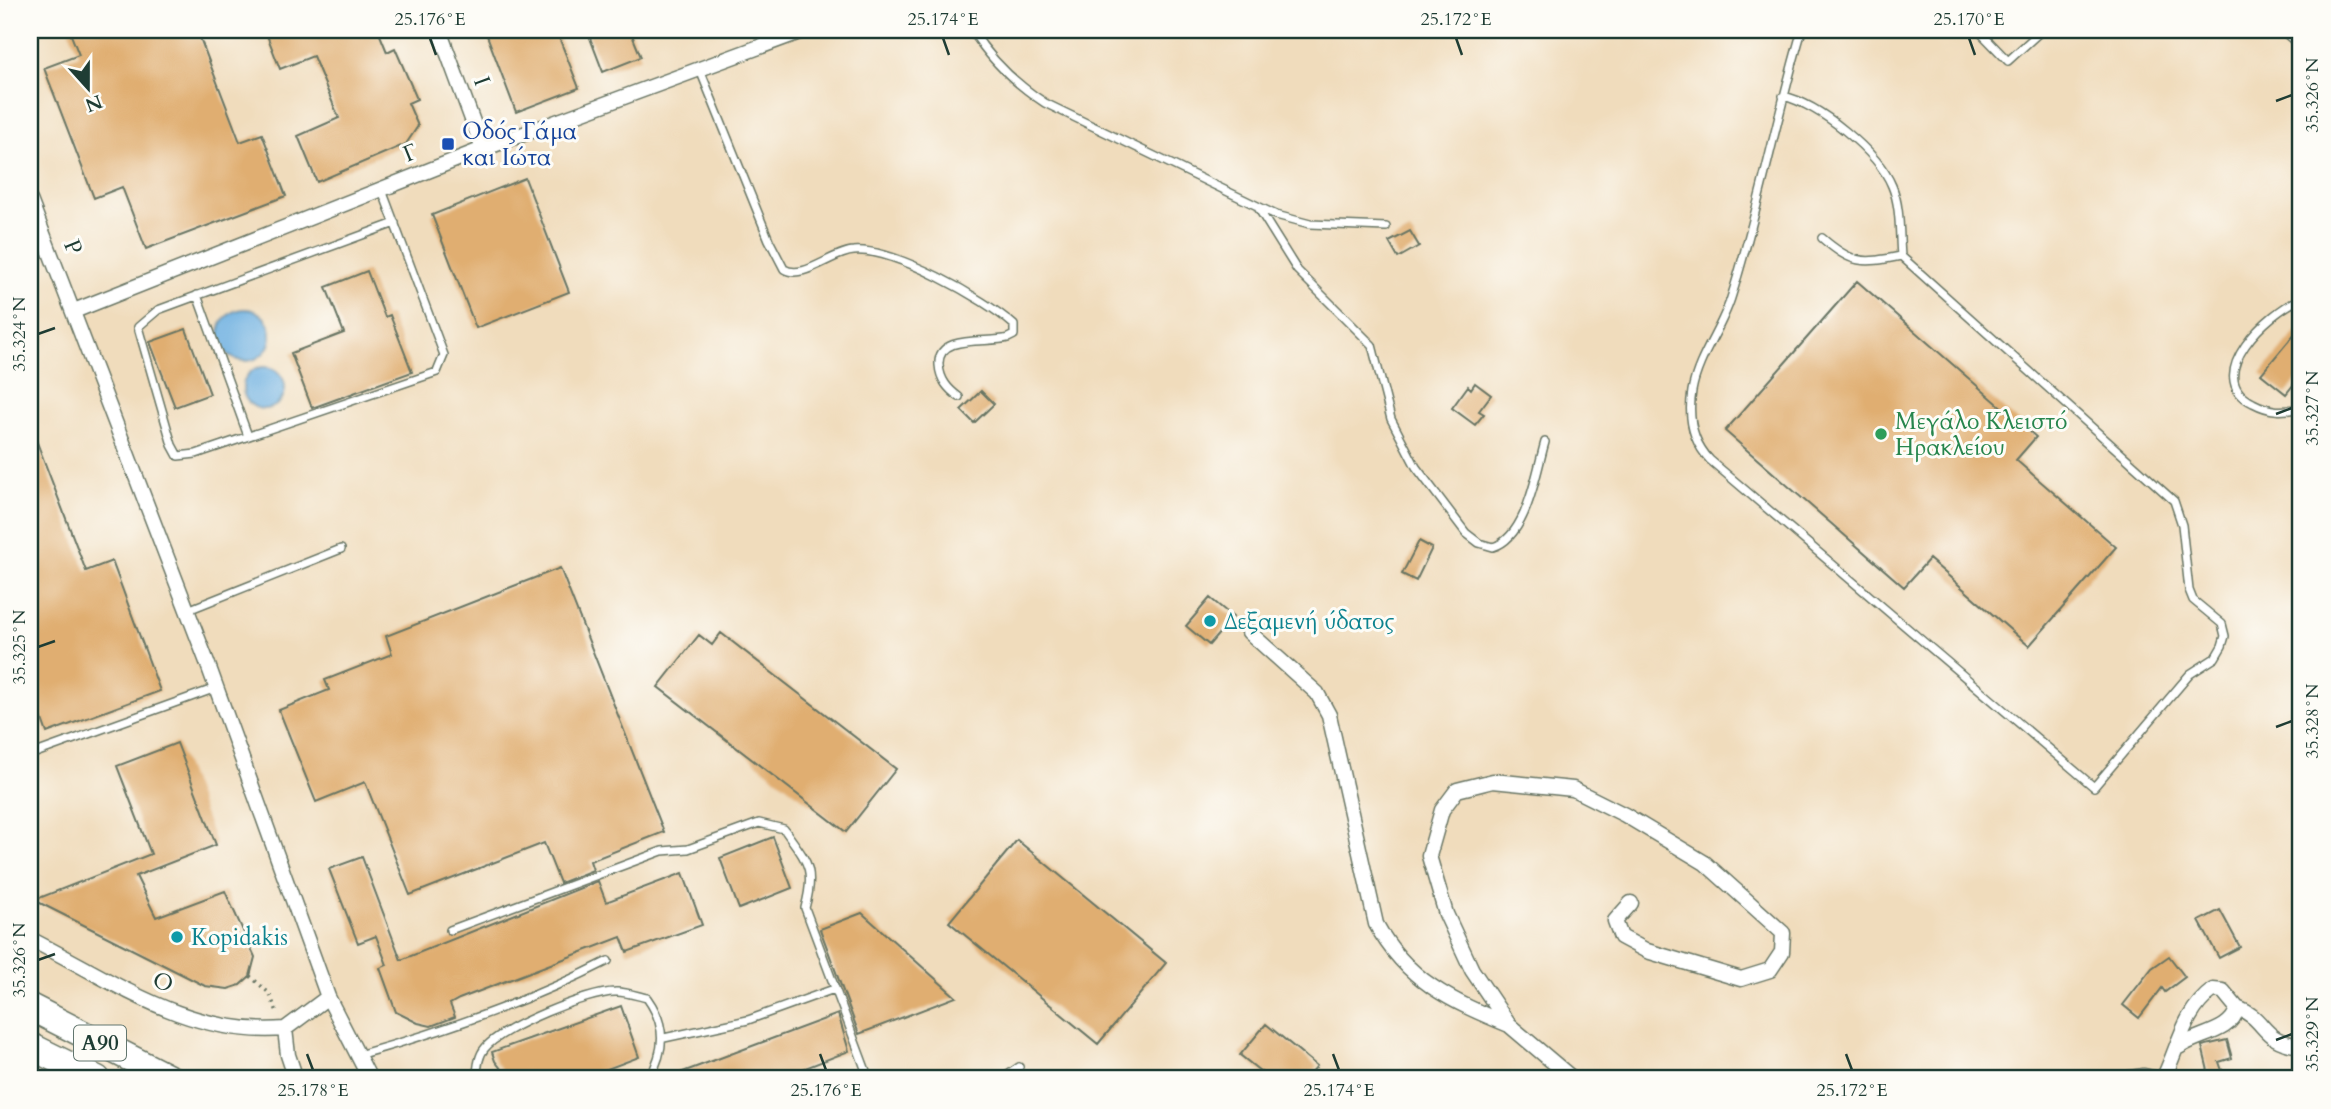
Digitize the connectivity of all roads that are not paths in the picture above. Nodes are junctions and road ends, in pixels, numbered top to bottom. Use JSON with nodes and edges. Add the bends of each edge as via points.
{"nodes":[{"id":1,"x":439,"y":30,"type":"edge"},
{"id":2,"x":805,"y":30,"type":"edge"},
{"id":3,"x":972,"y":30,"type":"edge"},
{"id":4,"x":1802,"y":30,"type":"edge"},
{"id":5,"x":1978,"y":30,"type":"edge"},
{"id":6,"x":2042,"y":30,"type":"edge"},
{"id":7,"x":2287,"y":30,"type":"edge"},
{"id":8,"x":2301,"y":41,"type":"edge"},
{"id":9,"x":700,"y":70,"type":"junction"},
{"id":10,"x":1783,"y":96,"type":"junction"},
{"id":11,"x":482,"y":149,"type":"junction"},
{"id":12,"x":382,"y":189,"type":"junction"},
{"id":13,"x":30,"y":200,"type":"edge"},
{"id":14,"x":1257,"y":206,"type":"junction"},
{"id":15,"x":395,"y":223,"type":"junction"},
{"id":16,"x":1386,"y":228,"type":"dead end"},
{"id":17,"x":1822,"y":238,"type":"dead end"},
{"id":18,"x":1901,"y":256,"type":"junction"},
{"id":19,"x":197,"y":295,"type":"junction"},
{"id":20,"x":2301,"y":299,"type":"edge"},
{"id":21,"x":74,"y":311,"type":"junction"},
{"id":22,"x":959,"y":397,"type":"dead end"},
{"id":23,"x":2301,"y":408,"type":"edge"},
{"id":24,"x":248,"y":436,"type":"junction"},
{"id":25,"x":1545,"y":442,"type":"dead end"},
{"id":26,"x":341,"y":549,"type":"dead end"},
{"id":27,"x":188,"y":610,"type":"junction"},
{"id":28,"x":1250,"y":632,"type":"dead end"},
{"id":29,"x":216,"y":687,"type":"junction"},
{"id":30,"x":30,"y":755,"type":"edge"},
{"id":31,"x":1631,"y":903,"type":"dead end"},
{"id":32,"x":450,"y":930,"type":"dead end"},
{"id":33,"x":30,"y":939,"type":"edge"},
{"id":34,"x":608,"y":961,"type":"dead end"},
{"id":35,"x":834,"y":989,"type":"junction"},
{"id":36,"x":328,"y":997,"type":"junction"},
{"id":37,"x":30,"y":1007,"type":"edge"},
{"id":38,"x":2237,"y":1008,"type":"junction"},
{"id":39,"x":1508,"y":1025,"type":"junction"},
{"id":40,"x":285,"y":1029,"type":"junction"},
{"id":41,"x":664,"y":1038,"type":"junction"},
{"id":42,"x":30,"y":1046,"type":"edge"},
{"id":43,"x":2301,"y":1046,"type":"edge"},
{"id":44,"x":2179,"y":1047,"type":"junction"},
{"id":45,"x":357,"y":1056,"type":"junction"},
{"id":46,"x":1019,"y":1067,"type":"dead end"},
{"id":47,"x":364,"y":1078,"type":"edge"},
{"id":48,"x":97,"y":1079,"type":"edge"},
{"id":49,"x":171,"y":1079,"type":"edge"},
{"id":50,"x":296,"y":1079,"type":"edge"},
{"id":51,"x":477,"y":1079,"type":"edge"},
{"id":52,"x":649,"y":1079,"type":"edge"},
{"id":53,"x":869,"y":1079,"type":"edge"},
{"id":54,"x":1002,"y":1079,"type":"edge"},
{"id":55,"x":1573,"y":1079,"type":"edge"},
{"id":56,"x":2124,"y":1079,"type":"edge"},
{"id":57,"x":2157,"y":1079,"type":"edge"},
{"id":58,"x":2163,"y":1079,"type":"edge"}],
"edges":[{"from":1,"to":11,"type":"street","name":"Ι"},
{"from":2,"to":9,"type":"street","name":"Γ"},
{"from":3,"to":14,"type":"lane","via":[[1016,82],[1045,103]]},
{"from":4,"to":10,"type":"lane"},
{"from":5,"to":6,"type":"lane","via":[[2008,61]]},
{"from":7,"to":8,"type":"street"},
{"from":9,"to":11,"type":"street","name":"Γ"},
{"from":9,"to":22,"type":"lane","via":[[784,269],[797,273],[842,253],[873,253],[946,282],[1014,324],[1014,335],[1008,338],[954,343],[941,353],[941,374]]},
{"from":10,"to":18,"type":"lane","via":[[1814,107],[1881,167],[1893,188]]},
{"from":10,"to":18,"type":"lane","via":[[1732,298],[1693,390],[1691,412],[1697,444],[1710,460],[2094,787],[2190,674],[2216,658],[2222,646],[2222,624],[2193,600],[2182,525],[2167,492]]},
{"from":11,"to":12,"type":"street","name":"Γ"},
{"from":12,"to":15,"type":"lane"},
{"from":12,"to":21,"type":"street","name":"Γ"},
{"from":13,"to":21,"type":"street","name":"Ρ"},
{"from":14,"to":16,"type":"lane","via":[[1310,224]]},
{"from":14,"to":25,"type":"lane","via":[[1297,270],[1372,345],[1402,444],[1472,539],[1493,547],[1514,533]]},
{"from":15,"to":19,"type":"lane"},
{"from":15,"to":24,"type":"lane","via":[[444,355],[443,365],[438,372]]},
{"from":17,"to":18,"type":"lane","via":[[1846,258],[1875,261]]},
{"from":19,"to":24,"type":"lane"},
{"from":19,"to":24,"type":"lane","via":[[158,310],[138,327],[172,445],[178,456],[189,455]]},
{"from":20,"to":23,"type":"lane","via":[[2264,323],[2239,355],[2234,384],[2240,395],[2271,411]]},
{"from":21,"to":27,"type":"street","name":"Ρ"},
{"from":26,"to":27,"type":"lane"},
{"from":27,"to":29,"type":"street","name":"Ρ"},
{"from":28,"to":39,"type":"street","via":[[1317,693],[1329,715],[1376,924],[1389,948],[1452,1002]]},
{"from":29,"to":30,"type":"lane"},
{"from":29,"to":36,"type":"street","name":"Ρ"},
{"from":31,"to":39,"type":"street","via":[[1615,921],[1621,937],[1647,951],[1741,979],[1770,970],[1782,952],[1783,933],[1705,863],[1573,789],[1493,781],[1457,790],[1442,810],[1429,856],[1446,914],[1472,970]]},
{"from":32,"to":35,"type":"lane","via":[[662,851],[688,849],[759,823],[784,830],[807,862],[812,881],[806,908]]},
{"from":33,"to":40,"type":"street","name":"Ο","via":[[184,1017],[232,1029]]},
{"from":34,"to":45,"type":"lane","via":[[552,990]]},
{"from":35,"to":41,"type":"lane","via":[[748,1020]]},
{"from":35,"to":53,"type":"lane"},
{"from":36,"to":40,"type":"street"},
{"from":36,"to":45,"type":"street","name":"Ρ"},
{"from":37,"to":49,"type":"highway","number":"Α90"},
{"from":38,"to":43,"type":"street","via":[[2252,1013],[2266,1034],[2284,1044]]},
{"from":38,"to":44,"type":"street","via":[[2226,1025]]},
{"from":38,"to":44,"type":"street","via":[[2223,991],[2213,990],[2184,1021]]},
{"from":39,"to":55,"type":"street"},
{"from":40,"to":50,"type":"street"},
{"from":41,"to":51,"type":"lane","via":[[647,998],[615,992],[545,1013],[500,1036],[485,1048]]},
{"from":41,"to":52,"type":"lane"},
{"from":42,"to":48,"type":"highway","number":"Α90"},
{"from":44,"to":58,"type":"street"},
{"from":45,"to":47,"type":"street","name":"Ρ"},
{"from":46,"to":54,"type":"lane"},
{"from":56,"to":57,"type":"street"}]}
